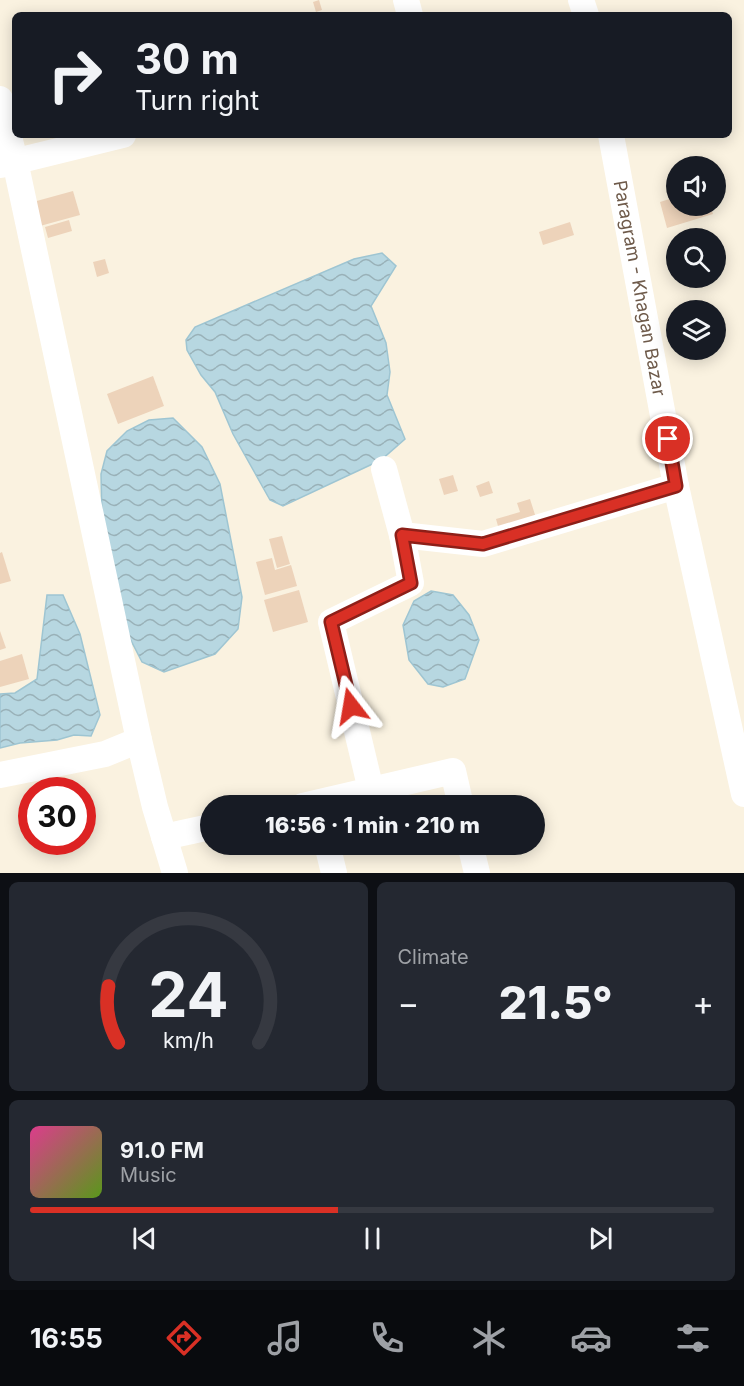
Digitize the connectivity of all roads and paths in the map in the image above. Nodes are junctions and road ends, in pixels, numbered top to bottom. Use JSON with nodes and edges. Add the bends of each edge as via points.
{"nodes":[{"id":1,"x":0,"y":99,"type":"edge"},
{"id":2,"x":111,"y":138,"type":"edge"},
{"id":3,"x":612,"y":138,"type":"edge"},
{"id":4,"x":8,"y":163,"type":"edge"},
{"id":5,"x":384,"y":468,"type":"dead end"},
{"id":6,"x":676,"y":486,"type":"junction"},
{"id":7,"x":402,"y":535,"type":"junction"},
{"id":8,"x":139,"y":740,"type":"junction"},
{"id":9,"x":0,"y":775,"type":"edge"},
{"id":10,"x":371,"y":790,"type":"junction"},
{"id":11,"x":744,"y":794,"type":"edge"},
{"id":12,"x":350,"y":795,"type":"edge"},
{"id":13,"x":458,"y":795,"type":"edge"},
{"id":14,"x":200,"y":829,"type":"edge"},
{"id":15,"x":164,"y":837,"type":"junction"},
{"id":16,"x":330,"y":855,"type":"edge"},
{"id":17,"x":473,"y":855,"type":"edge"},
{"id":18,"x":175,"y":873,"type":"edge"},
{"id":19,"x":334,"y":873,"type":"edge"},
{"id":20,"x":477,"y":873,"type":"edge"}],
"edges":[{"from":1,"to":4,"type":"street"},
{"from":2,"to":4,"type":"street"},
{"from":3,"to":6,"type":"street","name":"Paragram - Khagan Bazar"},
{"from":4,"to":8,"type":"street"},
{"from":5,"to":7,"type":"street"},
{"from":6,"to":7,"type":"street","via":[[483,544]]},
{"from":6,"to":11,"type":"street","name":"Paragram - Khagan Bazar"},
{"from":7,"to":10,"type":"street","via":[[411,583],[331,622]]},
{"from":8,"to":9,"type":"street","via":[[105,754]]},
{"from":8,"to":15,"type":"street"},
{"from":10,"to":12,"type":"street"},
{"from":10,"to":13,"type":"street","via":[[453,771]]},
{"from":14,"to":15,"type":"street"},
{"from":15,"to":18,"type":"street"},
{"from":16,"to":19,"type":"street"},
{"from":17,"to":20,"type":"street"}]}
